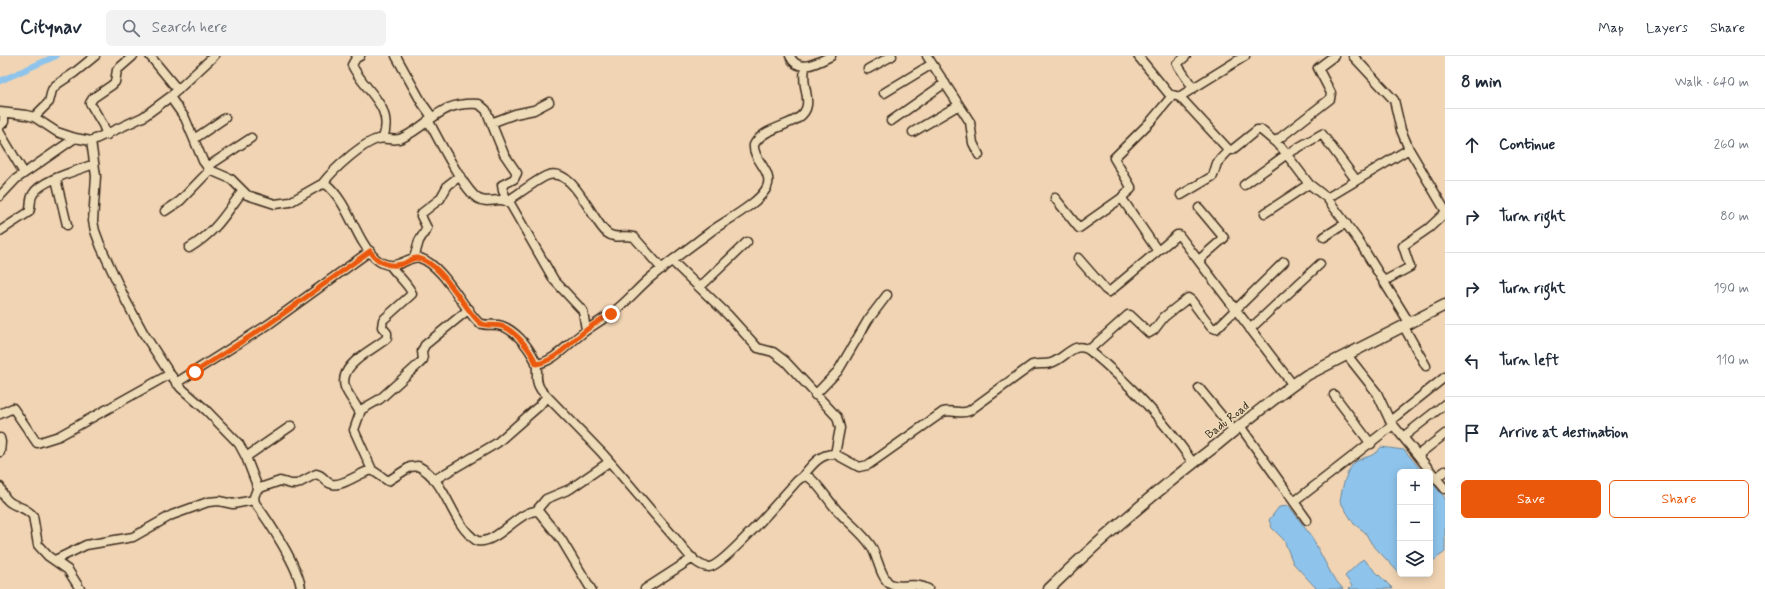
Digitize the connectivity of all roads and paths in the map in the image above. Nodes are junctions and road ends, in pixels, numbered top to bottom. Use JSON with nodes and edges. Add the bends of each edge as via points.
{"nodes":[{"id":1,"x":95,"y":56,"type":"edge"},
{"id":2,"x":133,"y":56,"type":"edge"},
{"id":3,"x":150,"y":56,"type":"edge"},
{"id":4,"x":214,"y":56,"type":"edge"},
{"id":5,"x":360,"y":56,"type":"edge"},
{"id":6,"x":396,"y":56,"type":"edge"},
{"id":7,"x":790,"y":56,"type":"edge"},
{"id":8,"x":831,"y":56,"type":"edge"},
{"id":9,"x":892,"y":56,"type":"edge"},
{"id":10,"x":927,"y":56,"type":"edge"},
{"id":11,"x":1138,"y":56,"type":"edge"},
{"id":12,"x":1186,"y":56,"type":"edge"},
{"id":13,"x":1245,"y":56,"type":"edge"},
{"id":14,"x":1334,"y":56,"type":"edge"},
{"id":15,"x":1353,"y":56,"type":"edge"},
{"id":16,"x":932,"y":64,"type":"junction"},
{"id":17,"x":805,"y":67,"type":"junction"},
{"id":18,"x":868,"y":69,"type":"dead end"},
{"id":19,"x":945,"y":83,"type":"junction"},
{"id":20,"x":1193,"y":88,"type":"junction"},
{"id":21,"x":178,"y":90,"type":"junction"},
{"id":22,"x":884,"y":93,"type":"dead end"},
{"id":23,"x":1176,"y":96,"type":"junction"},
{"id":24,"x":170,"y":97,"type":"junction"},
{"id":25,"x":549,"y":102,"type":"dead end"},
{"id":26,"x":959,"y":105,"type":"junction"},
{"id":27,"x":2,"y":113,"type":"edge"},
{"id":28,"x":34,"y":117,"type":"junction"},
{"id":29,"x":225,"y":118,"type":"dead end"},
{"id":30,"x":430,"y":118,"type":"junction"},
{"id":31,"x":891,"y":121,"type":"dead end"},
{"id":32,"x":491,"y":123,"type":"junction"},
{"id":33,"x":0,"y":126,"type":"edge"},
{"id":34,"x":913,"y":132,"type":"dead end"},
{"id":35,"x":0,"y":133,"type":"edge"},
{"id":36,"x":107,"y":135,"type":"junction"},
{"id":37,"x":75,"y":138,"type":"junction"},
{"id":38,"x":251,"y":138,"type":"dead end"},
{"id":39,"x":383,"y":138,"type":"junction"},
{"id":40,"x":194,"y":139,"type":"junction"},
{"id":41,"x":91,"y":141,"type":"junction"},
{"id":42,"x":1276,"y":141,"type":"junction"},
{"id":43,"x":1409,"y":149,"type":"junction"},
{"id":44,"x":1229,"y":150,"type":"junction"},
{"id":45,"x":1287,"y":154,"type":"junction"},
{"id":46,"x":979,"y":155,"type":"dead end"},
{"id":47,"x":94,"y":164,"type":"junction"},
{"id":48,"x":209,"y":169,"type":"junction"},
{"id":49,"x":24,"y":174,"type":"junction"},
{"id":50,"x":460,"y":176,"type":"junction"},
{"id":51,"x":56,"y":179,"type":"junction"},
{"id":52,"x":1356,"y":180,"type":"junction"},
{"id":53,"x":323,"y":183,"type":"junction"},
{"id":54,"x":1308,"y":184,"type":"junction"},
{"id":55,"x":1244,"y":185,"type":"dead end"},
{"id":56,"x":242,"y":192,"type":"junction"},
{"id":57,"x":1181,"y":195,"type":"dead end"},
{"id":58,"x":0,"y":196,"type":"edge"},
{"id":59,"x":1123,"y":197,"type":"junction"},
{"id":60,"x":1055,"y":198,"type":"dead end"},
{"id":61,"x":1327,"y":198,"type":"junction"},
{"id":62,"x":508,"y":201,"type":"junction"},
{"id":63,"x":1200,"y":208,"type":"dead end"},
{"id":64,"x":1445,"y":210,"type":"edge"},
{"id":65,"x":165,"y":211,"type":"dead end"},
{"id":66,"x":1265,"y":213,"type":"dead end"},
{"id":67,"x":1445,"y":213,"type":"edge"},
{"id":68,"x":1346,"y":223,"type":"junction"},
{"id":69,"x":67,"y":225,"type":"dead end"},
{"id":70,"x":0,"y":231,"type":"edge"},
{"id":71,"x":1324,"y":237,"type":"dead end"},
{"id":72,"x":747,"y":242,"type":"dead end"},
{"id":73,"x":189,"y":248,"type":"dead end"},
{"id":74,"x":1158,"y":250,"type":"junction"},
{"id":75,"x":370,"y":251,"type":"junction"},
{"id":76,"x":414,"y":258,"type":"junction"},
{"id":77,"x":1078,"y":258,"type":"dead end"},
{"id":78,"x":1199,"y":260,"type":"junction"},
{"id":79,"x":672,"y":261,"type":"junction"},
{"id":80,"x":1284,"y":262,"type":"dead end"},
{"id":81,"x":1320,"y":264,"type":"dead end"},
{"id":82,"x":390,"y":265,"type":"junction"},
{"id":83,"x":662,"y":269,"type":"junction"},
{"id":84,"x":1384,"y":281,"type":"junction"},
{"id":85,"x":700,"y":287,"type":"junction"},
{"id":86,"x":887,"y":295,"type":"dead end"},
{"id":87,"x":1445,"y":305,"type":"edge"},
{"id":88,"x":469,"y":309,"type":"junction"},
{"id":89,"x":1236,"y":310,"type":"junction"},
{"id":90,"x":1407,"y":325,"type":"junction"},
{"id":91,"x":1250,"y":329,"type":"junction"},
{"id":92,"x":586,"y":330,"type":"junction"},
{"id":93,"x":1089,"y":350,"type":"junction"},
{"id":94,"x":1347,"y":355,"type":"junction"},
{"id":95,"x":536,"y":364,"type":"junction"},
{"id":96,"x":1426,"y":366,"type":"dead end"},
{"id":97,"x":170,"y":374,"type":"junction"},
{"id":98,"x":1445,"y":377,"type":"edge"},
{"id":99,"x":176,"y":383,"type":"junction"},
{"id":100,"x":1293,"y":385,"type":"junction"},
{"id":101,"x":1199,"y":388,"type":"dead end"},
{"id":102,"x":815,"y":394,"type":"junction"},
{"id":103,"x":1334,"y":395,"type":"dead end"},
{"id":104,"x":547,"y":396,"type":"junction"},
{"id":105,"x":1445,"y":404,"type":"edge"},
{"id":106,"x":359,"y":411,"type":"junction"},
{"id":107,"x":0,"y":414,"type":"edge"},
{"id":108,"x":1391,"y":423,"type":"junction"},
{"id":109,"x":291,"y":426,"type":"dead end"},
{"id":110,"x":1237,"y":428,"type":"junction"},
{"id":111,"x":1445,"y":434,"type":"edge"},
{"id":112,"x":1403,"y":437,"type":"junction"},
{"id":113,"x":0,"y":438,"type":"edge"},
{"id":114,"x":1370,"y":444,"type":"junction"},
{"id":115,"x":0,"y":452,"type":"edge"},
{"id":116,"x":835,"y":454,"type":"junction"},
{"id":117,"x":1418,"y":456,"type":"junction"},
{"id":118,"x":246,"y":457,"type":"junction"},
{"id":119,"x":609,"y":462,"type":"junction"},
{"id":120,"x":1193,"y":463,"type":"junction"},
{"id":121,"x":372,"y":470,"type":"junction"},
{"id":122,"x":1445,"y":471,"type":"edge"},
{"id":123,"x":802,"y":477,"type":"junction"},
{"id":124,"x":1436,"y":478,"type":"junction"},
{"id":125,"x":434,"y":480,"type":"junction"},
{"id":126,"x":0,"y":487,"type":"edge"},
{"id":127,"x":257,"y":489,"type":"junction"},
{"id":128,"x":1445,"y":489,"type":"edge"},
{"id":129,"x":254,"y":500,"type":"junction"},
{"id":130,"x":1294,"y":502,"type":"junction"},
{"id":131,"x":536,"y":511,"type":"junction"},
{"id":132,"x":1307,"y":520,"type":"dead end"},
{"id":133,"x":693,"y":558,"type":"junction"},
{"id":134,"x":55,"y":560,"type":"junction"},
{"id":135,"x":890,"y":586,"type":"edge"},
{"id":136,"x":80,"y":589,"type":"edge"},
{"id":137,"x":301,"y":589,"type":"edge"},
{"id":138,"x":591,"y":589,"type":"edge"},
{"id":139,"x":645,"y":589,"type":"edge"},
{"id":140,"x":928,"y":589,"type":"edge"},
{"id":141,"x":1049,"y":589,"type":"edge"}],
"edges":[{"from":1,"to":28,"type":"street","via":[[53,88],[49,102]]},
{"from":2,"to":36,"type":"street","via":[[117,70],[116,80],[112,85],[90,103]]},
{"from":3,"to":21,"type":"street"},
{"from":4,"to":21,"type":"street"},
{"from":5,"to":39,"type":"street","via":[[352,65],[385,114]]},
{"from":6,"to":30,"type":"street"},
{"from":7,"to":17,"type":"street","via":[[797,65]]},
{"from":8,"to":17,"type":"street"},
{"from":9,"to":18,"type":"street"},
{"from":10,"to":16,"type":"street"},
{"from":11,"to":23,"type":"street"},
{"from":12,"to":20,"type":"street","via":[[1177,64]]},
{"from":13,"to":20,"type":"street"},
{"from":14,"to":42,"type":"street","via":[[1318,68],[1331,93],[1330,99]]},
{"from":15,"to":43,"type":"street","via":[[1394,100],[1401,130]]},
{"from":16,"to":19,"type":"street"},
{"from":16,"to":22,"type":"street"},
{"from":17,"to":79,"type":"street","via":[[804,81],[808,102],[806,110],[797,120],[764,134],[754,145],[755,153],[769,180],[767,187],[749,205]]},
{"from":19,"to":26,"type":"street"},
{"from":19,"to":31,"type":"street"},
{"from":20,"to":23,"type":"street"},
{"from":21,"to":24,"type":"street"},
{"from":23,"to":44,"type":"street"},
{"from":23,"to":59,"type":"street","via":[[1115,156],[1131,187]]},
{"from":24,"to":36,"type":"street","via":[[143,117]]},
{"from":24,"to":40,"type":"street","via":[[185,118]]},
{"from":25,"to":32,"type":"street","via":[[534,110]]},
{"from":26,"to":34,"type":"street"},
{"from":26,"to":46,"type":"street","via":[[970,122],[972,142]]},
{"from":27,"to":28,"type":"street"},
{"from":27,"to":33,"type":"street","via":[[4,122]]},
{"from":28,"to":37,"type":"street","via":[[57,132]]},
{"from":29,"to":40,"type":"street"},
{"from":30,"to":32,"type":"street","via":[[452,106],[479,104],[486,110]]},
{"from":30,"to":39,"type":"street","via":[[402,138]]},
{"from":30,"to":50,"type":"street"},
{"from":32,"to":62,"type":"street","via":[[504,154],[516,173],[514,179],[502,185]]},
{"from":35,"to":49,"type":"street"},
{"from":36,"to":41,"type":"street"},
{"from":37,"to":41,"type":"street"},
{"from":37,"to":49,"type":"street"},
{"from":38,"to":48,"type":"street"},
{"from":39,"to":53,"type":"street","via":[[355,153]]},
{"from":40,"to":48,"type":"street"},
{"from":41,"to":47,"type":"street"},
{"from":42,"to":44,"type":"street","via":[[1258,129]]},
{"from":42,"to":45,"type":"street"},
{"from":43,"to":52,"type":"street"},
{"from":43,"to":64,"type":"street"},
{"from":44,"to":57,"type":"street","via":[[1217,162],[1213,176]]},
{"from":45,"to":52,"type":"street","via":[[1322,134]]},
{"from":45,"to":54,"type":"street"},
{"from":45,"to":55,"type":"street"},
{"from":47,"to":51,"type":"street"},
{"from":47,"to":97,"type":"street","via":[[95,231],[126,301]]},
{"from":48,"to":56,"type":"street","via":[[231,179]]},
{"from":48,"to":65,"type":"street","via":[[180,200]]},
{"from":49,"to":58,"type":"street","via":[[13,181]]},
{"from":50,"to":62,"type":"street","via":[[479,199]]},
{"from":50,"to":76,"type":"street","via":[[448,185],[440,199],[422,213],[427,228],[419,241]]},
{"from":51,"to":69,"type":"street"},
{"from":51,"to":70,"type":"street","via":[[34,192],[30,200],[31,209],[25,216]]},
{"from":52,"to":61,"type":"street"},
{"from":53,"to":56,"type":"street","via":[[285,204],[256,199]]},
{"from":53,"to":75,"type":"street","via":[[335,193]]},
{"from":54,"to":61,"type":"street"},
{"from":54,"to":66,"type":"street"},
{"from":56,"to":73,"type":"street","via":[[213,231]]},
{"from":59,"to":60,"type":"street","via":[[1079,228]]},
{"from":59,"to":74,"type":"street"},
{"from":61,"to":68,"type":"street"},
{"from":62,"to":83,"type":"street","via":[[547,175],[561,176],[574,186],[599,224],[608,233],[612,236],[634,237]]},
{"from":62,"to":92,"type":"street","via":[[554,280],[583,311]]},
{"from":63,"to":78,"type":"street","via":[[1224,238]]},
{"from":67,"to":84,"type":"street","via":[[1402,246],[1410,267]]},
{"from":68,"to":71,"type":"street"},
{"from":68,"to":84,"type":"street"},
{"from":72,"to":85,"type":"street"},
{"from":74,"to":77,"type":"street","via":[[1109,292]]},
{"from":74,"to":78,"type":"street","via":[[1180,235]]},
{"from":75,"to":82,"type":"street","via":[[378,260]]},
{"from":75,"to":99,"type":"street","via":[[269,324]]},
{"from":76,"to":82,"type":"street","via":[[403,264]]},
{"from":76,"to":88,"type":"street","via":[[421,258],[436,269]]},
{"from":78,"to":89,"type":"street"},
{"from":79,"to":83,"type":"street"},
{"from":79,"to":85,"type":"street"},
{"from":80,"to":89,"type":"street"},
{"from":81,"to":91,"type":"street"},
{"from":82,"to":106,"type":"street","via":[[411,289],[412,294],[383,320],[382,326],[387,338],[370,349],[346,371],[345,387]]},
{"from":83,"to":92,"type":"street","via":[[611,314]]},
{"from":84,"to":90,"type":"street"},
{"from":85,"to":102,"type":"street","via":[[754,345],[779,356]]},
{"from":86,"to":102,"type":"street","via":[[868,320],[838,371]]},
{"from":87,"to":90,"type":"main road","name":"Badu Road"},
{"from":88,"to":95,"type":"street","via":[[483,325],[502,326],[512,331]]},
{"from":88,"to":106,"type":"street","via":[[425,345],[422,351],[423,360],[419,364],[380,399]]},
{"from":89,"to":91,"type":"street"},
{"from":89,"to":93,"type":"street","via":[[1214,329],[1188,298],[1149,333],[1128,315]]},
{"from":90,"to":94,"type":"main road","name":"Badu Road"},
{"from":90,"to":96,"type":"street"},
{"from":91,"to":100,"type":"street"},
{"from":92,"to":95,"type":"street","via":[[551,358]]},
{"from":93,"to":116,"type":"street","via":[[1078,347],[1050,364],[1032,365],[974,408],[964,413],[943,412],[868,465],[855,466]]},
{"from":93,"to":120,"type":"street","via":[[1152,409]]},
{"from":94,"to":100,"type":"main road","name":"Badu Road"},
{"from":94,"to":108,"type":"street","via":[[1377,393]]},
{"from":95,"to":104,"type":"street","via":[[536,381]]},
{"from":97,"to":99,"type":"street"},
{"from":97,"to":107,"type":"street","via":[[59,436],[37,443],[13,408]]},
{"from":98,"to":108,"type":"street"},
{"from":99,"to":118,"type":"street","via":[[229,433]]},
{"from":100,"to":110,"type":"main road","name":"Badu Road"},
{"from":101,"to":110,"type":"street"},
{"from":102,"to":116,"type":"street","via":[[834,413],[839,422]]},
{"from":103,"to":114,"type":"street"},
{"from":104,"to":119,"type":"street"},
{"from":104,"to":125,"type":"street","via":[[497,443]]},
{"from":105,"to":112,"type":"street"},
{"from":106,"to":121,"type":"street","via":[[354,430]]},
{"from":108,"to":112,"type":"street"},
{"from":108,"to":114,"type":"street"},
{"from":109,"to":118,"type":"street"},
{"from":110,"to":120,"type":"main road","name":"Badu Road"},
{"from":110,"to":130,"type":"street"},
{"from":111,"to":117,"type":"street"},
{"from":112,"to":117,"type":"street"},
{"from":113,"to":115,"type":"street"},
{"from":114,"to":130,"type":"street"},
{"from":116,"to":123,"type":"street","via":[[820,458]]},
{"from":117,"to":124,"type":"street"},
{"from":118,"to":127,"type":"street"},
{"from":119,"to":131,"type":"street","via":[[574,486],[546,499]]},
{"from":119,"to":133,"type":"street"},
{"from":120,"to":141,"type":"main road","name":"Badu Road"},
{"from":121,"to":125,"type":"street","via":[[388,481],[418,466]]},
{"from":121,"to":127,"type":"street","via":[[336,484],[328,483],[321,475],[316,474],[295,485],[280,481]]},
{"from":122,"to":124,"type":"street"},
{"from":123,"to":133,"type":"street","via":[[750,532],[713,566],[702,565]]},
{"from":123,"to":135,"type":"street","via":[[812,480],[835,509],[865,538],[876,554]]},
{"from":124,"to":128,"type":"street"},
{"from":125,"to":131,"type":"street","via":[[463,529],[477,541],[488,539]]},
{"from":126,"to":134,"type":"street","via":[[7,501],[33,516],[38,545]]},
{"from":127,"to":129,"type":"street"},
{"from":129,"to":134,"type":"street","via":[[233,504],[208,502],[176,514],[133,537],[86,545]]},
{"from":129,"to":137,"type":"street","via":[[282,545]]},
{"from":130,"to":132,"type":"street"},
{"from":131,"to":138,"type":"street","via":[[561,539]]},
{"from":133,"to":139,"type":"street"},
{"from":134,"to":136,"type":"street","via":[[68,570]]},
{"from":135,"to":140,"type":"street","via":[[896,588],[919,585]]}]}
